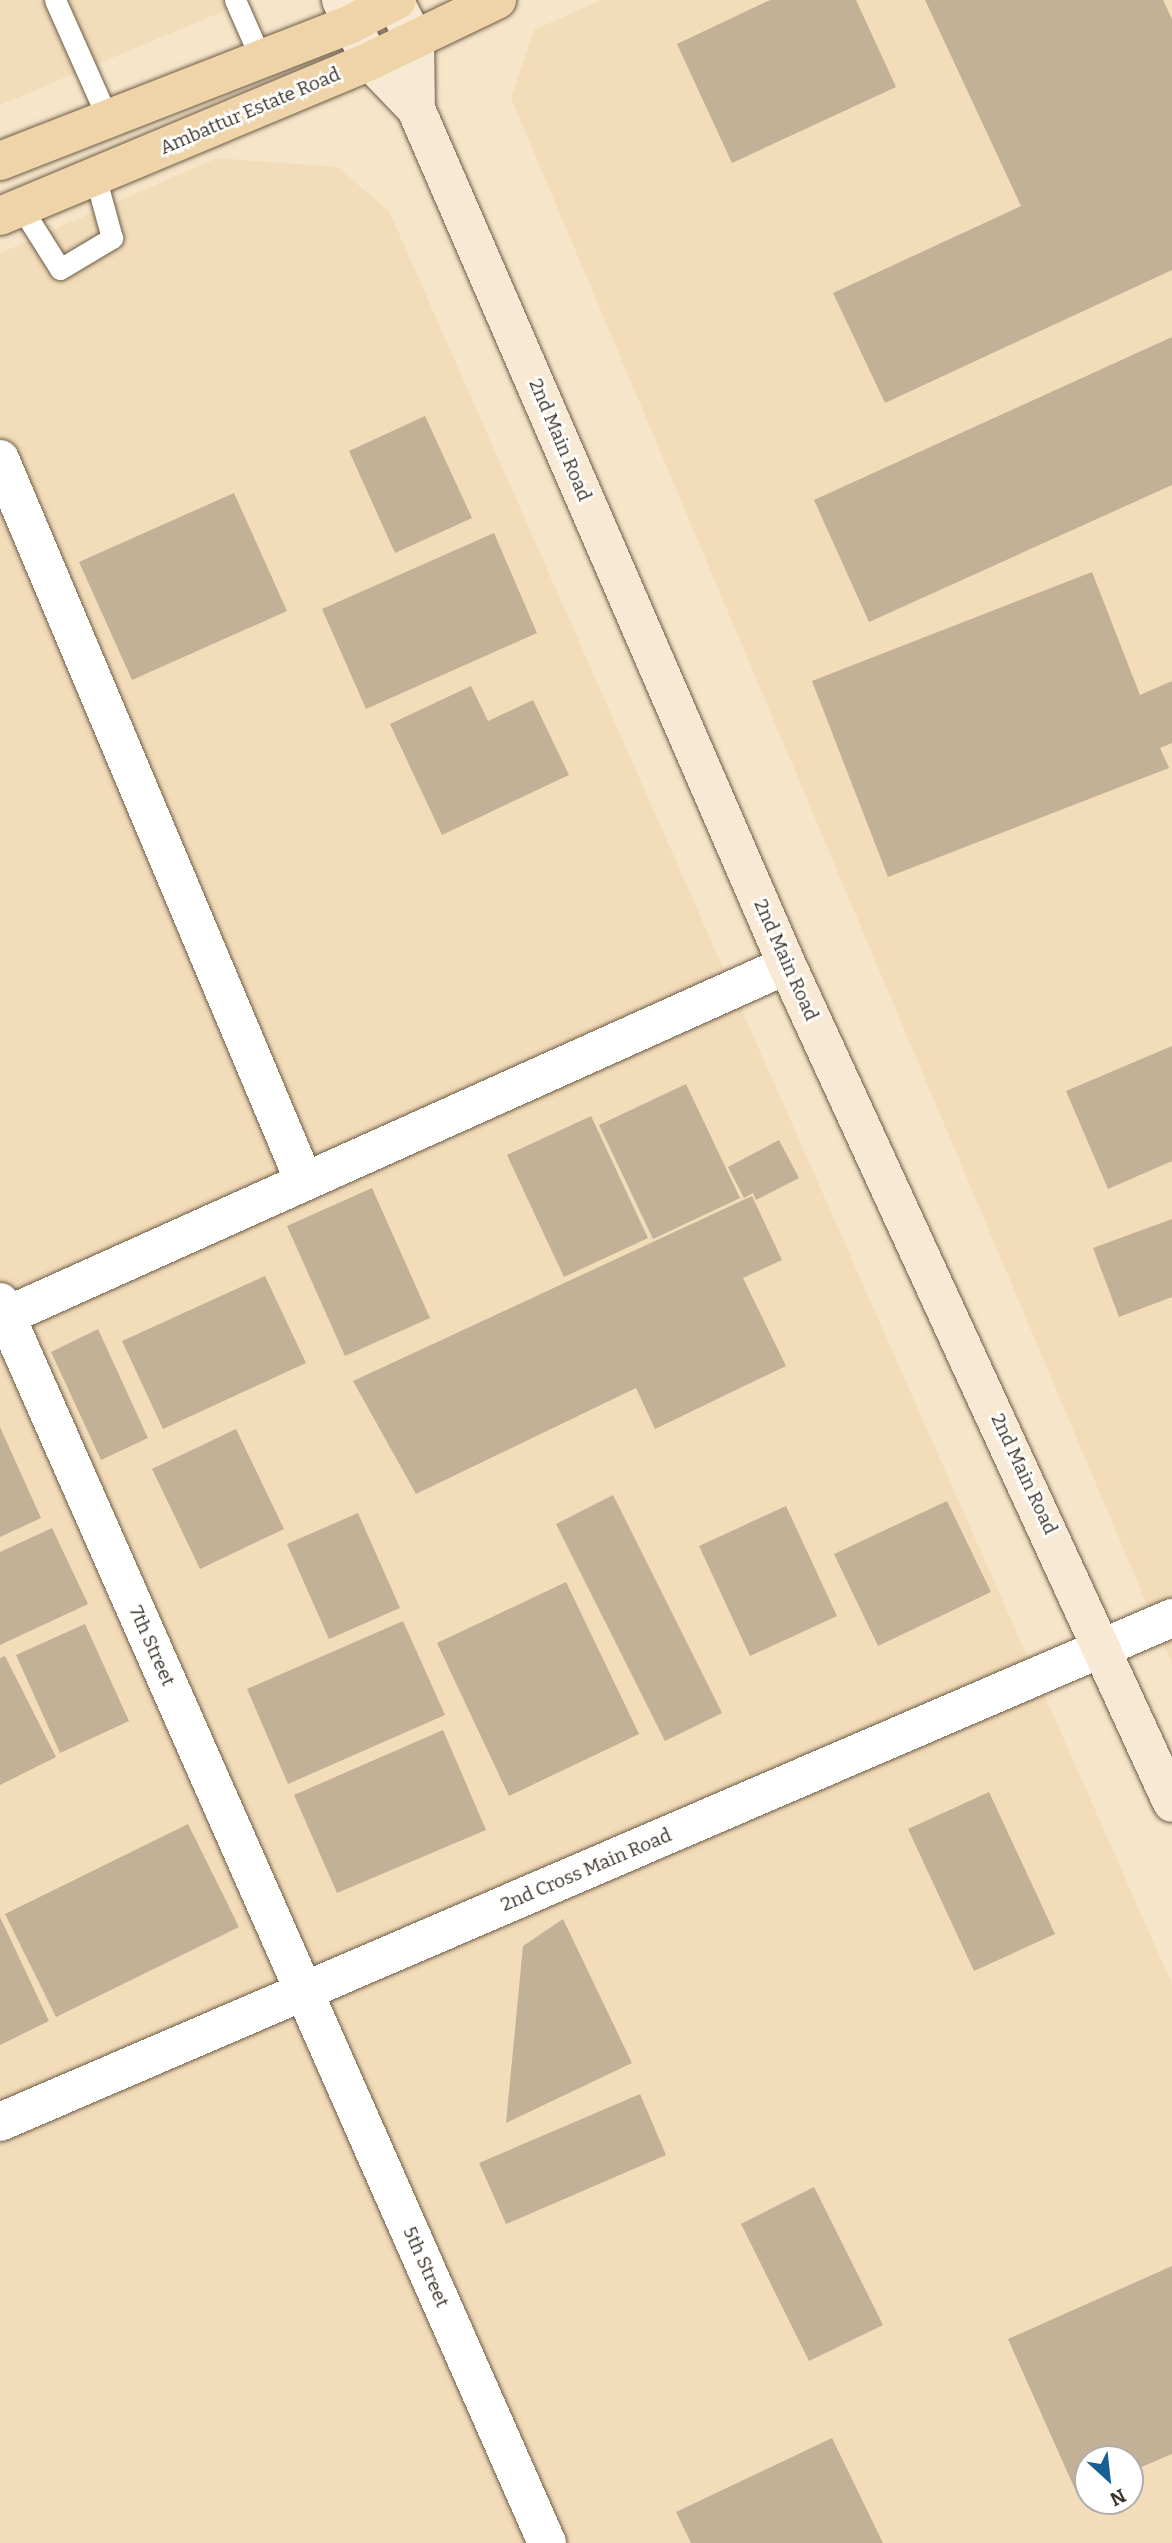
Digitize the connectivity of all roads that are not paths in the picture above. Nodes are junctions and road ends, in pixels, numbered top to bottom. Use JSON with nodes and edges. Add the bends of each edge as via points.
{"nodes":[{"id":1,"x":55,"y":0,"type":"edge"},
{"id":2,"x":235,"y":0,"type":"edge"},
{"id":3,"x":395,"y":0,"type":"edge"},
{"id":4,"x":497,"y":0,"type":"edge"},
{"id":5,"x":346,"y":12,"type":"edge"},
{"id":6,"x":415,"y":41,"type":"junction"},
{"id":7,"x":261,"y":60,"type":"junction"},
{"id":8,"x":370,"y":61,"type":"junction"},
{"id":9,"x":416,"y":109,"type":"junction"},
{"id":10,"x":108,"y":119,"type":"junction"},
{"id":11,"x":0,"y":161,"type":"edge"},
{"id":12,"x":95,"y":176,"type":"junction"},
{"id":13,"x":10,"y":212,"type":"edge"},
{"id":14,"x":0,"y":459,"type":"edge"},
{"id":15,"x":787,"y":965,"type":"junction"},
{"id":16,"x":304,"y":1181,"type":"junction"},
{"id":17,"x":3,"y":1309,"type":"edge"},
{"id":18,"x":1172,"y":1618,"type":"edge"},
{"id":19,"x":1104,"y":1648,"type":"junction"},
{"id":20,"x":1172,"y":1803,"type":"edge"},
{"id":21,"x":304,"y":1991,"type":"junction"},
{"id":22,"x":0,"y":2122,"type":"edge"},
{"id":23,"x":547,"y":2543,"type":"edge"}],
"edges":[{"from":1,"to":10,"type":"lane"},
{"from":2,"to":7,"type":"lane"},
{"from":3,"to":5,"type":"main road"},
{"from":3,"to":6,"type":"main road"},
{"from":4,"to":6,"type":"main road","name":"Ambattur Estate Road"},
{"from":5,"to":7,"type":"main road"},
{"from":5,"to":8,"type":"main road"},
{"from":6,"to":8,"type":"main road","name":"Ambattur Estate Road"},
{"from":6,"to":9,"type":"main road"},
{"from":7,"to":10,"type":"main road"},
{"from":8,"to":9,"type":"main road"},
{"from":8,"to":12,"type":"main road","name":"Ambattur Estate Road"},
{"from":9,"to":15,"type":"main road","name":"2nd Main Road"},
{"from":10,"to":11,"type":"main road"},
{"from":12,"to":13,"type":"main road","name":"Ambattur Estate Road"},
{"from":12,"to":13,"type":"lane","via":[[112,239],[60,269]]},
{"from":14,"to":16,"type":"street"},
{"from":15,"to":16,"type":"street"},
{"from":15,"to":19,"type":"main road","name":"2nd Main Road"},
{"from":16,"to":17,"type":"street"},
{"from":17,"to":21,"type":"street","name":"7th Street"},
{"from":18,"to":19,"type":"street","name":"2nd Cross Main Road"},
{"from":19,"to":20,"type":"main road","name":"2nd Main Road"},
{"from":19,"to":21,"type":"street","name":"2nd Cross Main Road"},
{"from":21,"to":22,"type":"street","name":"2nd Cross Main Road"},
{"from":21,"to":23,"type":"street","name":"5th Street"}]}
